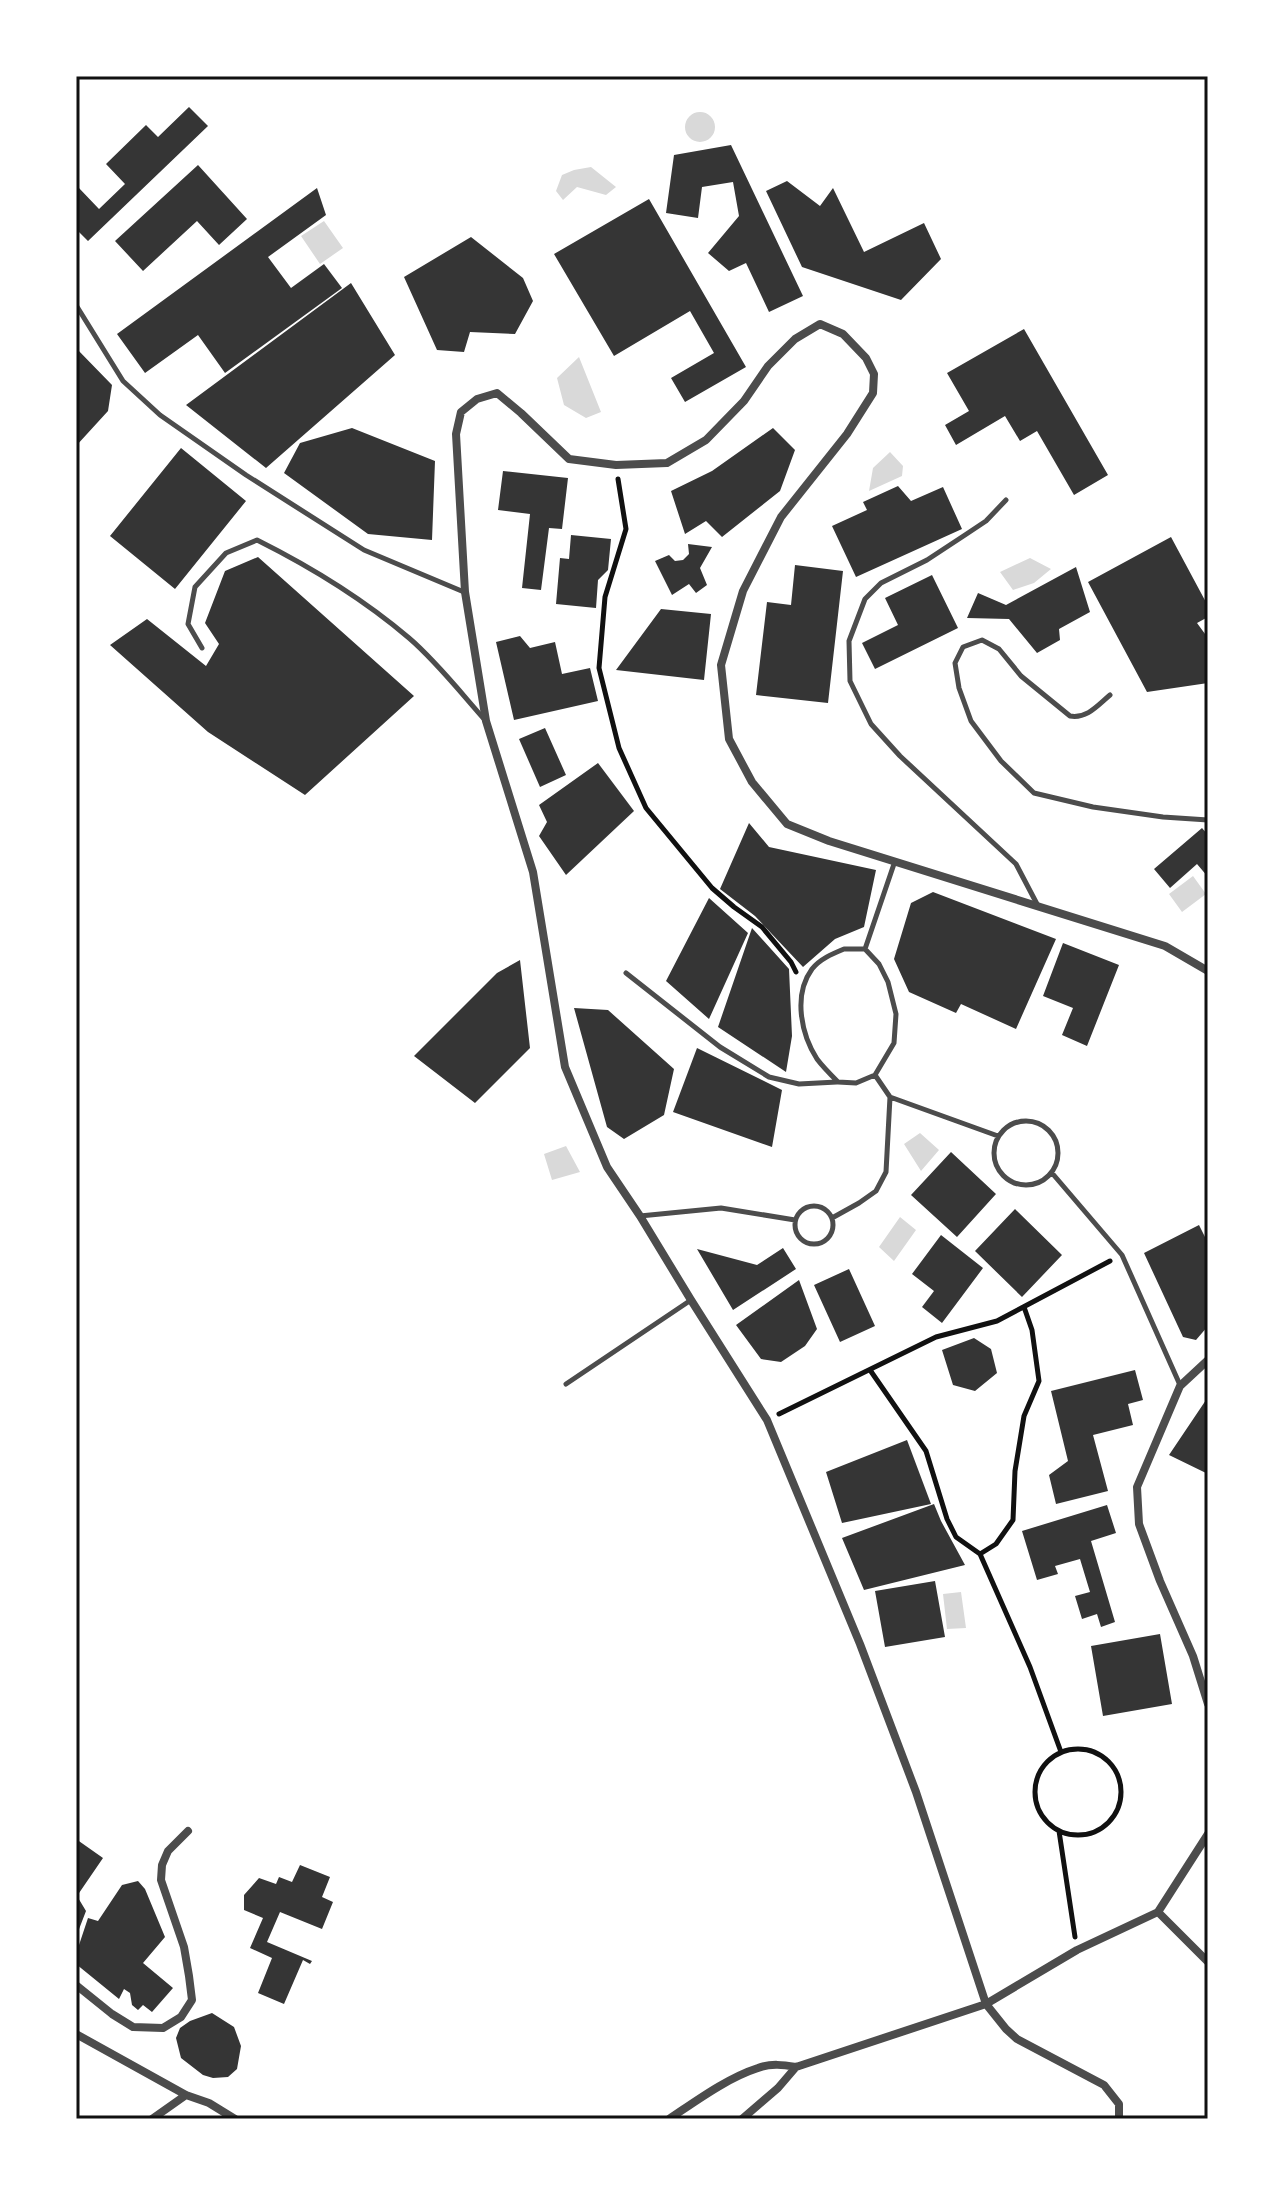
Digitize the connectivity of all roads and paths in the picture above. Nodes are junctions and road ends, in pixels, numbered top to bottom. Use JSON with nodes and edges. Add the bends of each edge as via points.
{"nodes":[{"id":1,"x":76,"y":305,"type":"edge"},
{"id":2,"x":616,"y":465,"type":"junction"},
{"id":3,"x":1006,"y":500,"type":"dead end"},
{"id":4,"x":465,"y":592,"type":"junction"},
{"id":5,"x":202,"y":648,"type":"dead end"},
{"id":6,"x":1110,"y":695,"type":"dead end"},
{"id":7,"x":486,"y":721,"type":"junction"},
{"id":8,"x":1208,"y":820,"type":"edge"},
{"id":9,"x":895,"y":860,"type":"junction"},
{"id":10,"x":1037,"y":905,"type":"junction"},
{"id":11,"x":865,"y":949,"type":"junction"},
{"id":12,"x":1208,"y":971,"type":"edge"},
{"id":13,"x":626,"y":973,"type":"dead end"},
{"id":14,"x":804,"y":988,"type":"junction"},
{"id":15,"x":875,"y":1075,"type":"junction"},
{"id":16,"x":838,"y":1082,"type":"junction"},
{"id":17,"x":890,"y":1097,"type":"junction"},
{"id":18,"x":998,"y":1136,"type":"junction"},
{"id":19,"x":1052,"y":1173,"type":"junction"},
{"id":20,"x":640,"y":1216,"type":"junction"},
{"id":21,"x":832,"y":1218,"type":"junction"},
{"id":22,"x":795,"y":1220,"type":"junction"},
{"id":23,"x":1122,"y":1255,"type":"junction"},
{"id":24,"x":691,"y":1300,"type":"junction"},
{"id":25,"x":1024,"y":1307,"type":"junction"},
{"id":26,"x":1208,"y":1360,"type":"edge"},
{"id":27,"x":870,"y":1370,"type":"junction"},
{"id":28,"x":566,"y":1384,"type":"dead end"},
{"id":29,"x":1180,"y":1386,"type":"junction"},
{"id":30,"x":767,"y":1420,"type":"junction"},
{"id":31,"x":980,"y":1554,"type":"junction"},
{"id":32,"x":1208,"y":1704,"type":"edge"},
{"id":33,"x":1061,"y":1752,"type":"junction"},
{"id":34,"x":188,"y":1831,"type":"dead end"},
{"id":35,"x":1059,"y":1831,"type":"junction"},
{"id":36,"x":1208,"y":1834,"type":"edge"},
{"id":37,"x":1158,"y":1912,"type":"junction"},
{"id":38,"x":1077,"y":1950,"type":"junction"},
{"id":39,"x":1208,"y":1962,"type":"edge"},
{"id":40,"x":76,"y":1985,"type":"edge"},
{"id":41,"x":986,"y":2004,"type":"junction"},
{"id":42,"x":76,"y":2034,"type":"edge"},
{"id":43,"x":796,"y":2067,"type":"junction"},
{"id":44,"x":186,"y":2095,"type":"junction"},
{"id":45,"x":152,"y":2119,"type":"edge"},
{"id":46,"x":235,"y":2119,"type":"edge"},
{"id":47,"x":669,"y":2119,"type":"edge"},
{"id":48,"x":742,"y":2119,"type":"edge"},
{"id":49,"x":1119,"y":2119,"type":"edge"}],
"edges":[{"from":1,"to":4,"type":"lane","via":[[123,381],[160,415],[364,550]]},
{"from":2,"to":4,"type":"street","via":[[569,459],[497,393],[477,399],[461,412],[456,434]]},
{"from":2,"to":9,"type":"street","via":[[667,463],[706,440],[744,401],[768,366],[795,339],[820,324],[843,334],[866,358],[874,374],[873,393],[781,517],[743,591],[721,665],[729,739],[752,782],[787,824]]},
{"from":2,"to":14,"type":"path","via":[[626,529],[605,597],[599,668],[619,748],[646,808],[712,888],[762,927],[791,962]]},
{"from":3,"to":10,"type":"lane","via":[[986,521],[881,583],[865,599],[849,641],[850,681],[871,724],[1016,864]]},
{"from":4,"to":7,"type":"street"},
{"from":5,"to":7,"type":"lane","via":[[188,624],[195,587],[226,553],[257,540],[355,596],[411,639]]},
{"from":6,"to":8,"type":"lane","via":[[1079,718],[1070,716],[1021,676],[999,649],[982,640],[963,647],[955,663],[971,721],[1034,793],[1093,807]]},
{"from":7,"to":20,"type":"street","via":[[533,872],[565,1067],[607,1167]]},
{"from":9,"to":10,"type":"street"},
{"from":9,"to":11,"type":"lane"},
{"from":10,"to":12,"type":"street","via":[[1165,946]]},
{"from":11,"to":14,"type":"lane","via":[[844,949],[824,958]]},
{"from":11,"to":15,"type":"lane","via":[[888,982],[896,1014],[894,1043]]},
{"from":13,"to":16,"type":"lane","via":[[720,1047],[769,1077],[799,1084]]},
{"from":14,"to":16,"type":"lane","via":[[801,1007],[808,1043]]},
{"from":15,"to":16,"type":"lane","via":[[856,1083]]},
{"from":15,"to":17,"type":"lane"},
{"from":17,"to":18,"type":"lane"},
{"from":17,"to":21,"type":"lane","via":[[886,1172],[876,1191]]},
{"from":18,"to":19,"type":"lane","via":[[993,1157],[1012,1183],[1034,1185]]},
{"from":18,"to":19,"type":"lane","via":[[1024,1121],[1044,1127],[1058,1153]]},
{"from":19,"to":23,"type":"lane"},
{"from":20,"to":22,"type":"lane","via":[[721,1208]]},
{"from":20,"to":24,"type":"street"},
{"from":21,"to":22,"type":"lane","via":[[813,1206]]},
{"from":21,"to":22,"type":"lane","via":[[829,1237],[812,1245],[796,1233]]},
{"from":23,"to":25,"type":"path"},
{"from":23,"to":29,"type":"lane"},
{"from":24,"to":28,"type":"lane"},
{"from":24,"to":30,"type":"street"},
{"from":25,"to":27,"type":"path","via":[[997,1321],[936,1337]]},
{"from":25,"to":31,"type":"path","via":[[1039,1381],[1024,1416],[1013,1520],[996,1544]]},
{"from":26,"to":29,"type":"street"},
{"from":27,"to":30,"type":"path"},
{"from":27,"to":31,"type":"path","via":[[926,1451],[956,1537]]},
{"from":29,"to":32,"type":"street","via":[[1137,1487],[1139,1524]]},
{"from":30,"to":41,"type":"street","via":[[916,1792]]},
{"from":31,"to":33,"type":"path"},
{"from":33,"to":35,"type":"path","via":[[1040,1771],[1035,1798],[1047,1823]]},
{"from":33,"to":35,"type":"path","via":[[1089,1750],[1102,1756],[1113,1766],[1121,1794],[1119,1808],[1101,1829],[1087,1835]]},
{"from":34,"to":40,"type":"street","via":[[168,1851],[161,1880],[189,1976],[192,2000],[181,2017],[163,2028],[133,2027]]},
{"from":35,"to":38,"type":"path"},
{"from":36,"to":37,"type":"street"},
{"from":37,"to":38,"type":"street"},
{"from":37,"to":39,"type":"street"},
{"from":38,"to":41,"type":"street"},
{"from":41,"to":43,"type":"street"},
{"from":41,"to":49,"type":"street","via":[[1017,2039],[1104,2085],[1119,2104]]},
{"from":42,"to":44,"type":"street"},
{"from":43,"to":47,"type":"street","via":[[759,2067]]},
{"from":43,"to":48,"type":"street"},
{"from":44,"to":45,"type":"street"},
{"from":44,"to":46,"type":"street"}]}
